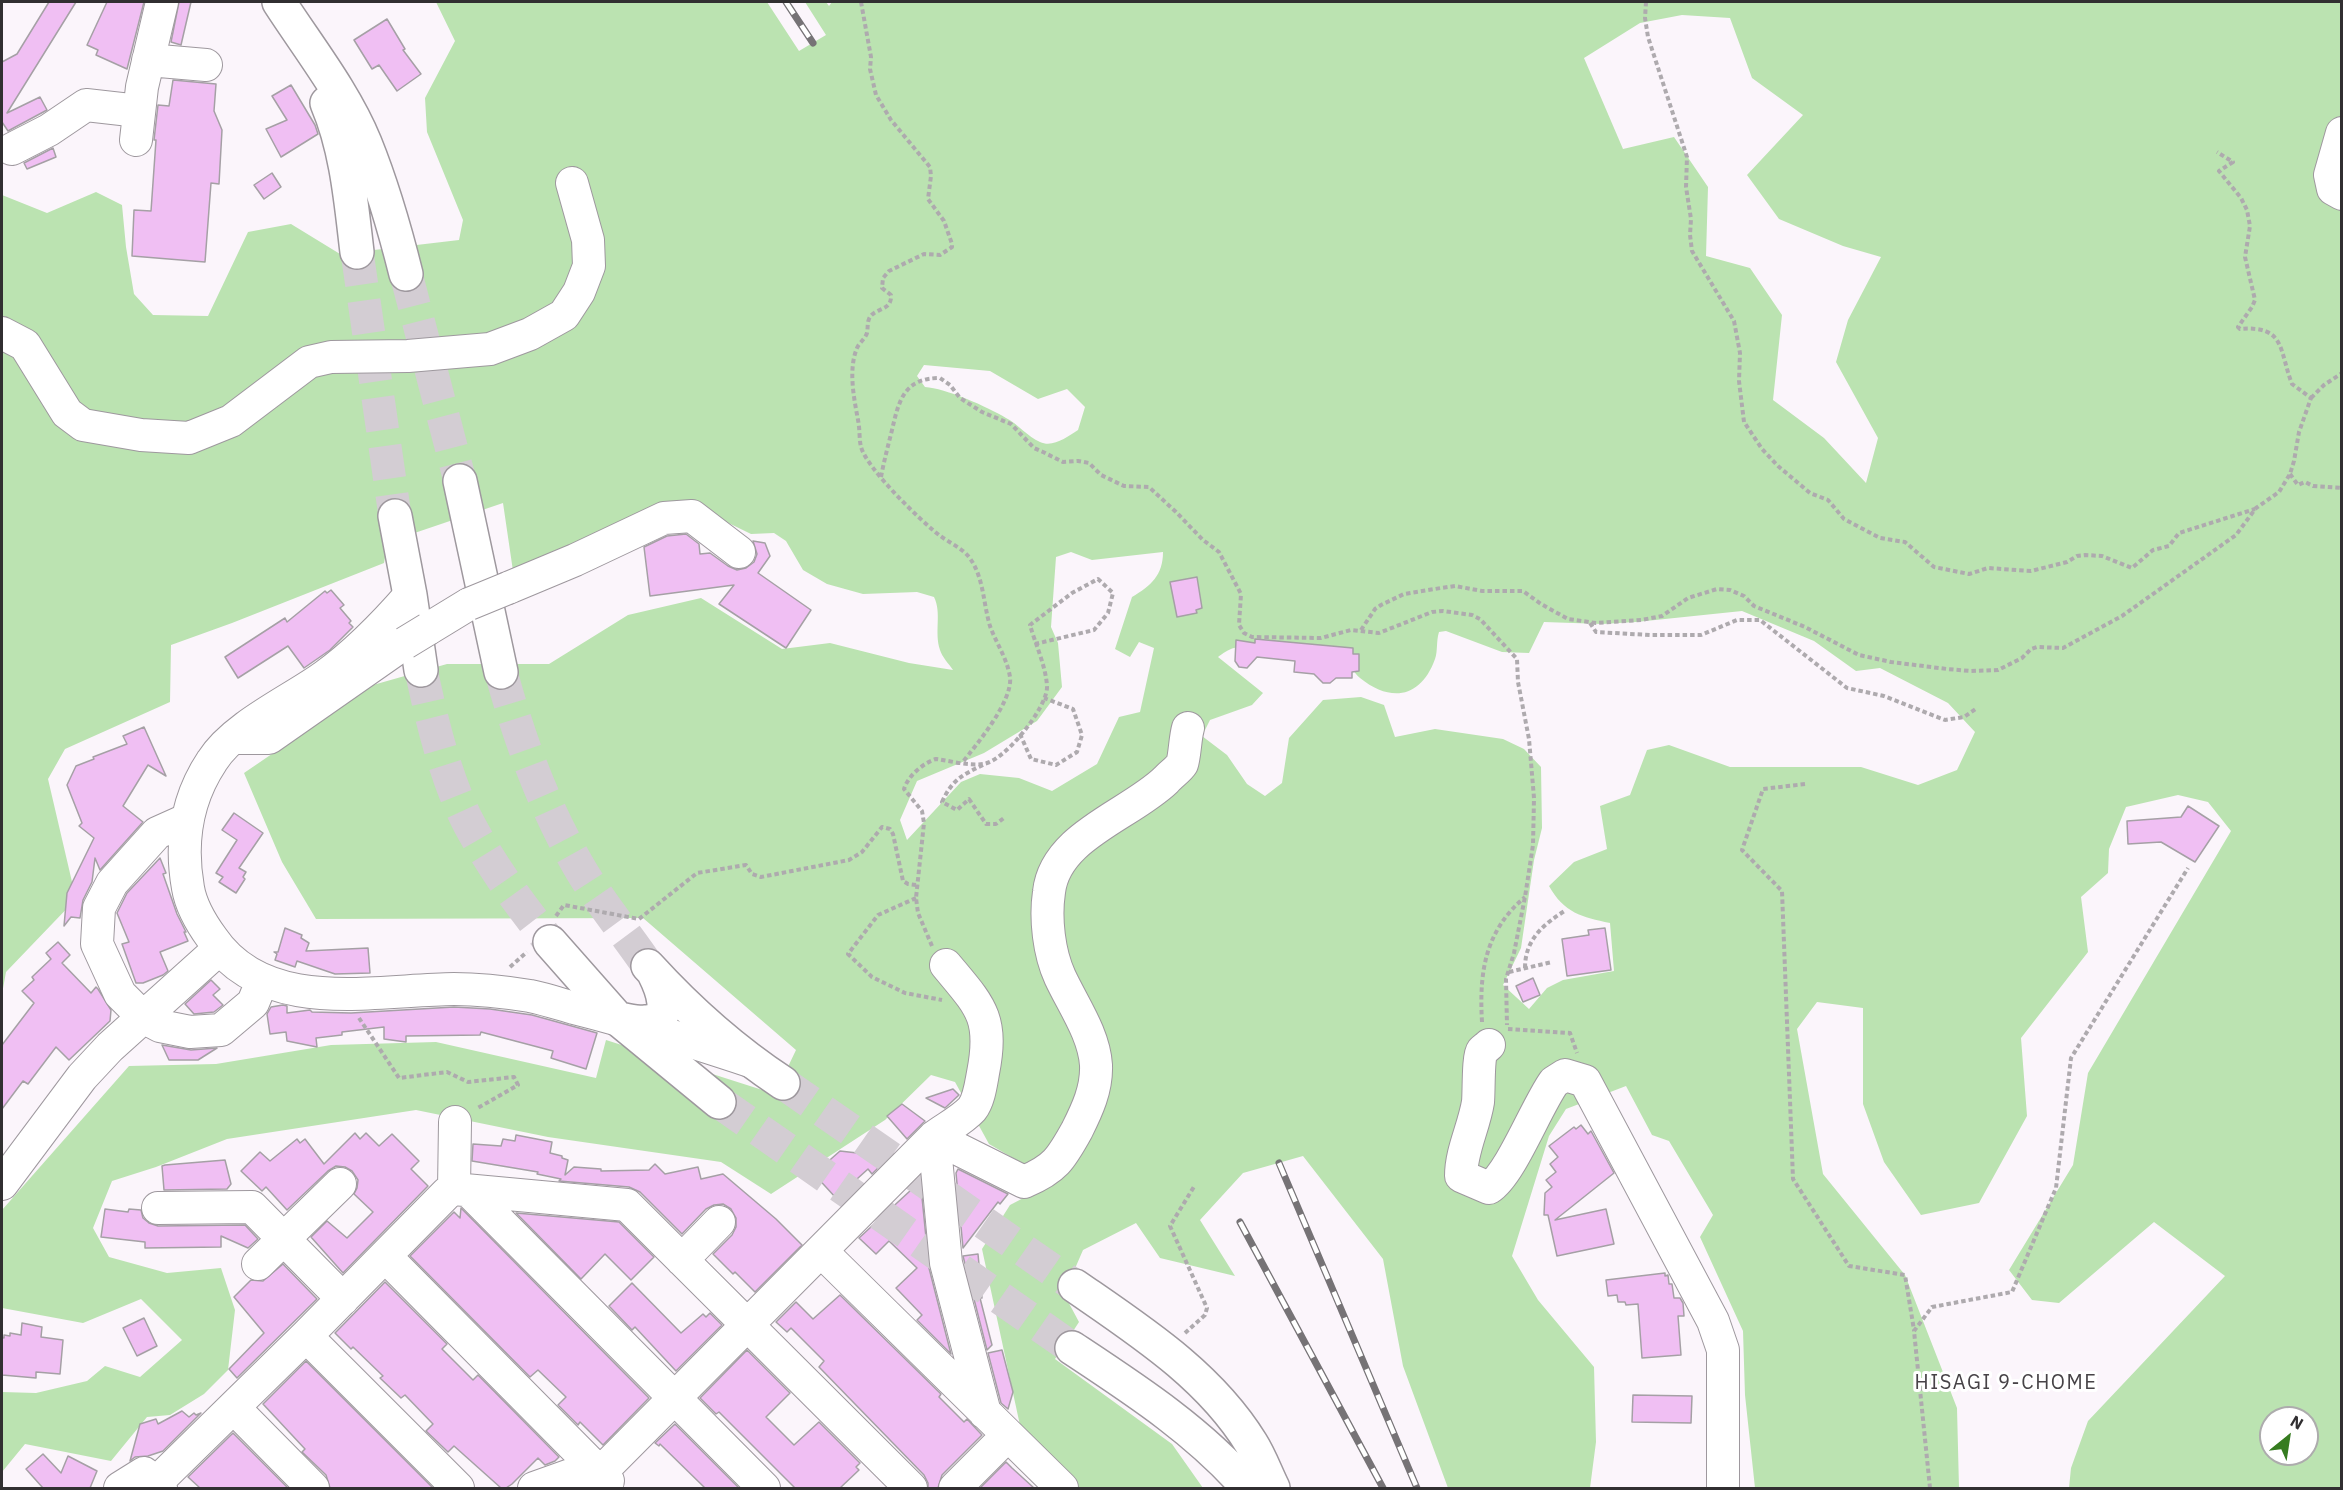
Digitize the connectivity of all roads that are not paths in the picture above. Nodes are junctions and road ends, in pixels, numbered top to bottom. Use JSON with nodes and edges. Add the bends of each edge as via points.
{"nodes":[{"id":1,"x":162,"y":2,"type":"edge"},
{"id":2,"x":286,"y":13,"type":"edge"},
{"id":3,"x":148,"y":60,"type":"junction"},
{"id":4,"x":206,"y":65,"type":"dead end"},
{"id":5,"x":2342,"y":133,"type":"edge"},
{"id":6,"x":12,"y":149,"type":"dead end"},
{"id":7,"x":572,"y":183,"type":"dead end"},
{"id":8,"x":2342,"y":194,"type":"edge"},
{"id":9,"x":357,"y":252,"type":"tunnel mouth"},
{"id":10,"x":406,"y":274,"type":"tunnel mouth"},
{"id":11,"x":2,"y":333,"type":"edge"},
{"id":12,"x":460,"y":481,"type":"tunnel mouth"},
{"id":13,"x":395,"y":516,"type":"tunnel mouth"},
{"id":14,"x":739,"y":552,"type":"dead end"},
{"id":15,"x":410,"y":595,"type":"junction"},
{"id":16,"x":418,"y":647,"type":"junction"},
{"id":17,"x":501,"y":672,"type":"tunnel mouth"},
{"id":18,"x":1188,"y":728,"type":"dead end"},
{"id":19,"x":235,"y":738,"type":"junction"},
{"id":20,"x":186,"y":820,"type":"junction"},
{"id":21,"x":550,"y":942,"type":"tunnel mouth"},
{"id":22,"x":219,"y":949,"type":"junction"},
{"id":23,"x":946,"y":965,"type":"road end"},
{"id":24,"x":487,"y":967,"type":"dead end"},
{"id":25,"x":262,"y":981,"type":"junction"},
{"id":26,"x":457,"y":989,"type":"junction"},
{"id":27,"x":142,"y":1017,"type":"junction"},
{"id":28,"x":618,"y":1019,"type":"junction"},
{"id":29,"x":1498,"y":1037,"type":"road end"},
{"id":30,"x":752,"y":1062,"type":"junction"},
{"id":31,"x":783,"y":1083,"type":"tunnel mouth"},
{"id":32,"x":719,"y":1102,"type":"tunnel mouth"},
{"id":33,"x":454,"y":1122,"type":"road end"},
{"id":34,"x":934,"y":1137,"type":"junction"},
{"id":35,"x":2,"y":1184,"type":"edge"},
{"id":36,"x":340,"y":1184,"type":"dead end"},
{"id":37,"x":462,"y":1190,"type":"junction"},
{"id":38,"x":158,"y":1208,"type":"dead end"},
{"id":39,"x":718,"y":1222,"type":"dead end"},
{"id":40,"x":284,"y":1239,"type":"junction"},
{"id":41,"x":821,"y":1251,"type":"junction"},
{"id":42,"x":386,"y":1256,"type":"junction"},
{"id":43,"x":682,"y":1260,"type":"junction"},
{"id":44,"x":258,"y":1264,"type":"dead end"},
{"id":45,"x":1075,"y":1286,"type":"tunnel mouth"},
{"id":46,"x":343,"y":1299,"type":"junction"},
{"id":47,"x":747,"y":1325,"type":"junction"},
{"id":48,"x":306,"y":1336,"type":"junction"},
{"id":49,"x":1072,"y":1348,"type":"tunnel mouth"},
{"id":50,"x":675,"y":1398,"type":"junction"},
{"id":51,"x":234,"y":1408,"type":"junction"},
{"id":52,"x":986,"y":1414,"type":"junction"},
{"id":53,"x":1008,"y":1435,"type":"junction"},
{"id":54,"x":607,"y":1481,"type":"edge"},
{"id":55,"x":158,"y":1486,"type":"edge"},
{"id":56,"x":120,"y":1488,"type":"edge"},
{"id":57,"x":313,"y":1488,"type":"edge"},
{"id":58,"x":458,"y":1488,"type":"edge"},
{"id":59,"x":534,"y":1488,"type":"edge"},
{"id":60,"x":764,"y":1488,"type":"edge"},
{"id":61,"x":911,"y":1488,"type":"edge"},
{"id":62,"x":955,"y":1488,"type":"edge"},
{"id":63,"x":1062,"y":1488,"type":"edge"},
{"id":64,"x":1248,"y":1488,"type":"edge"},
{"id":65,"x":1273,"y":1488,"type":"edge"},
{"id":66,"x":1723,"y":1488,"type":"edge"}],
"edges":[{"from":1,"to":3,"type":"street"},
{"from":2,"to":9,"type":"main road","via":[[332,116],[347,172]]},
{"from":2,"to":10,"type":"main road","via":[[340,95],[364,142]]},
{"from":3,"to":4,"type":"street"},
{"from":3,"to":6,"type":"street","via":[[137,125],[86,105]]},
{"from":5,"to":8,"type":"street","via":[[2330,175],[2333,189]]},
{"from":7,"to":11,"type":"street","via":[[588,240],[589,266],[564,315],[530,334],[490,349],[331,357],[309,362],[231,422],[189,438],[141,435],[83,424],[67,413],[25,345]]},
{"from":12,"to":17,"type":"main road"},
{"from":13,"to":15,"type":"main road"},
{"from":14,"to":16,"type":"street","bridge":true,"via":[[692,516],[664,518],[469,604]]},
{"from":15,"to":16,"type":"main road"},
{"from":15,"to":19,"type":"street","via":[[366,644]]},
{"from":16,"to":19,"type":"street","via":[[268,738]]},
{"from":18,"to":34,"type":"street","via":[[1182,764],[1158,788],[1062,856],[1048,891],[1052,952],[1087,1031],[1096,1065],[1092,1098],[1066,1149],[1048,1172],[1024,1182]]},
{"from":19,"to":20,"type":"street","via":[[214,758],[202,777]]},
{"from":20,"to":22,"type":"street","via":[[184,853],[189,898]]},
{"from":20,"to":27,"type":"street","via":[[157,833],[112,883],[99,908],[97,944],[120,994]]},
{"from":21,"to":28,"type":"main road"},
{"from":22,"to":25,"type":"street","via":[[238,967]]},
{"from":22,"to":27,"type":"street"},
{"from":23,"to":34,"type":"street","via":[[972,995],[983,1014],[989,1037],[981,1087],[972,1108]]},
{"from":24,"to":26,"type":"street"},
{"from":25,"to":26,"type":"street","via":[[294,991]]},
{"from":25,"to":27,"type":"street","via":[[253,1003],[221,1030],[190,1032],[160,1026]]},
{"from":26,"to":28,"type":"street","via":[[531,996]]},
{"from":27,"to":35,"type":"street","via":[[82,1077]]},
{"from":28,"to":30,"type":"street"},
{"from":28,"to":30,"type":"main road","via":[[648,1023],[658,1018],[664,1008],[664,993],[651,969],[681,1002]]},
{"from":28,"to":32,"type":"main road"},
{"from":29,"to":66,"type":"street","via":[[1481,1052],[1478,1102],[1461,1176],[1489,1188],[1554,1082],[1565,1076],[1585,1081],[1713,1321],[1723,1350]]},
{"from":30,"to":31,"type":"main road"},
{"from":33,"to":37,"type":"street"},
{"from":34,"to":41,"type":"street"},
{"from":34,"to":52,"type":"street","via":[[946,1263]]},
{"from":36,"to":40,"type":"street"},
{"from":37,"to":42,"type":"street","via":[[447,1193]]},
{"from":37,"to":43,"type":"street","via":[[627,1205]]},
{"from":37,"to":50,"type":"street"},
{"from":38,"to":40,"type":"street","via":[[252,1207]]},
{"from":39,"to":43,"type":"street"},
{"from":40,"to":44,"type":"street"},
{"from":40,"to":46,"type":"street"},
{"from":41,"to":47,"type":"street"},
{"from":41,"to":52,"type":"street"},
{"from":42,"to":46,"type":"street"},
{"from":42,"to":54,"type":"street"},
{"from":43,"to":47,"type":"street"},
{"from":45,"to":65,"type":"main road","via":[[1178,1360],[1226,1409],[1252,1444]]},
{"from":46,"to":48,"type":"street"},
{"from":47,"to":50,"type":"street"},
{"from":47,"to":61,"type":"street"},
{"from":48,"to":51,"type":"street"},
{"from":48,"to":58,"type":"street"},
{"from":49,"to":64,"type":"main road","via":[[1186,1428]]},
{"from":50,"to":54,"type":"street"},
{"from":50,"to":60,"type":"street"},
{"from":51,"to":55,"type":"street"},
{"from":51,"to":57,"type":"street"},
{"from":52,"to":53,"type":"street"},
{"from":53,"to":62,"type":"street"},
{"from":53,"to":63,"type":"street"},
{"from":54,"to":59,"type":"street","via":[[576,1473]]},
{"from":55,"to":56,"type":"street","via":[[144,1473]]}]}
